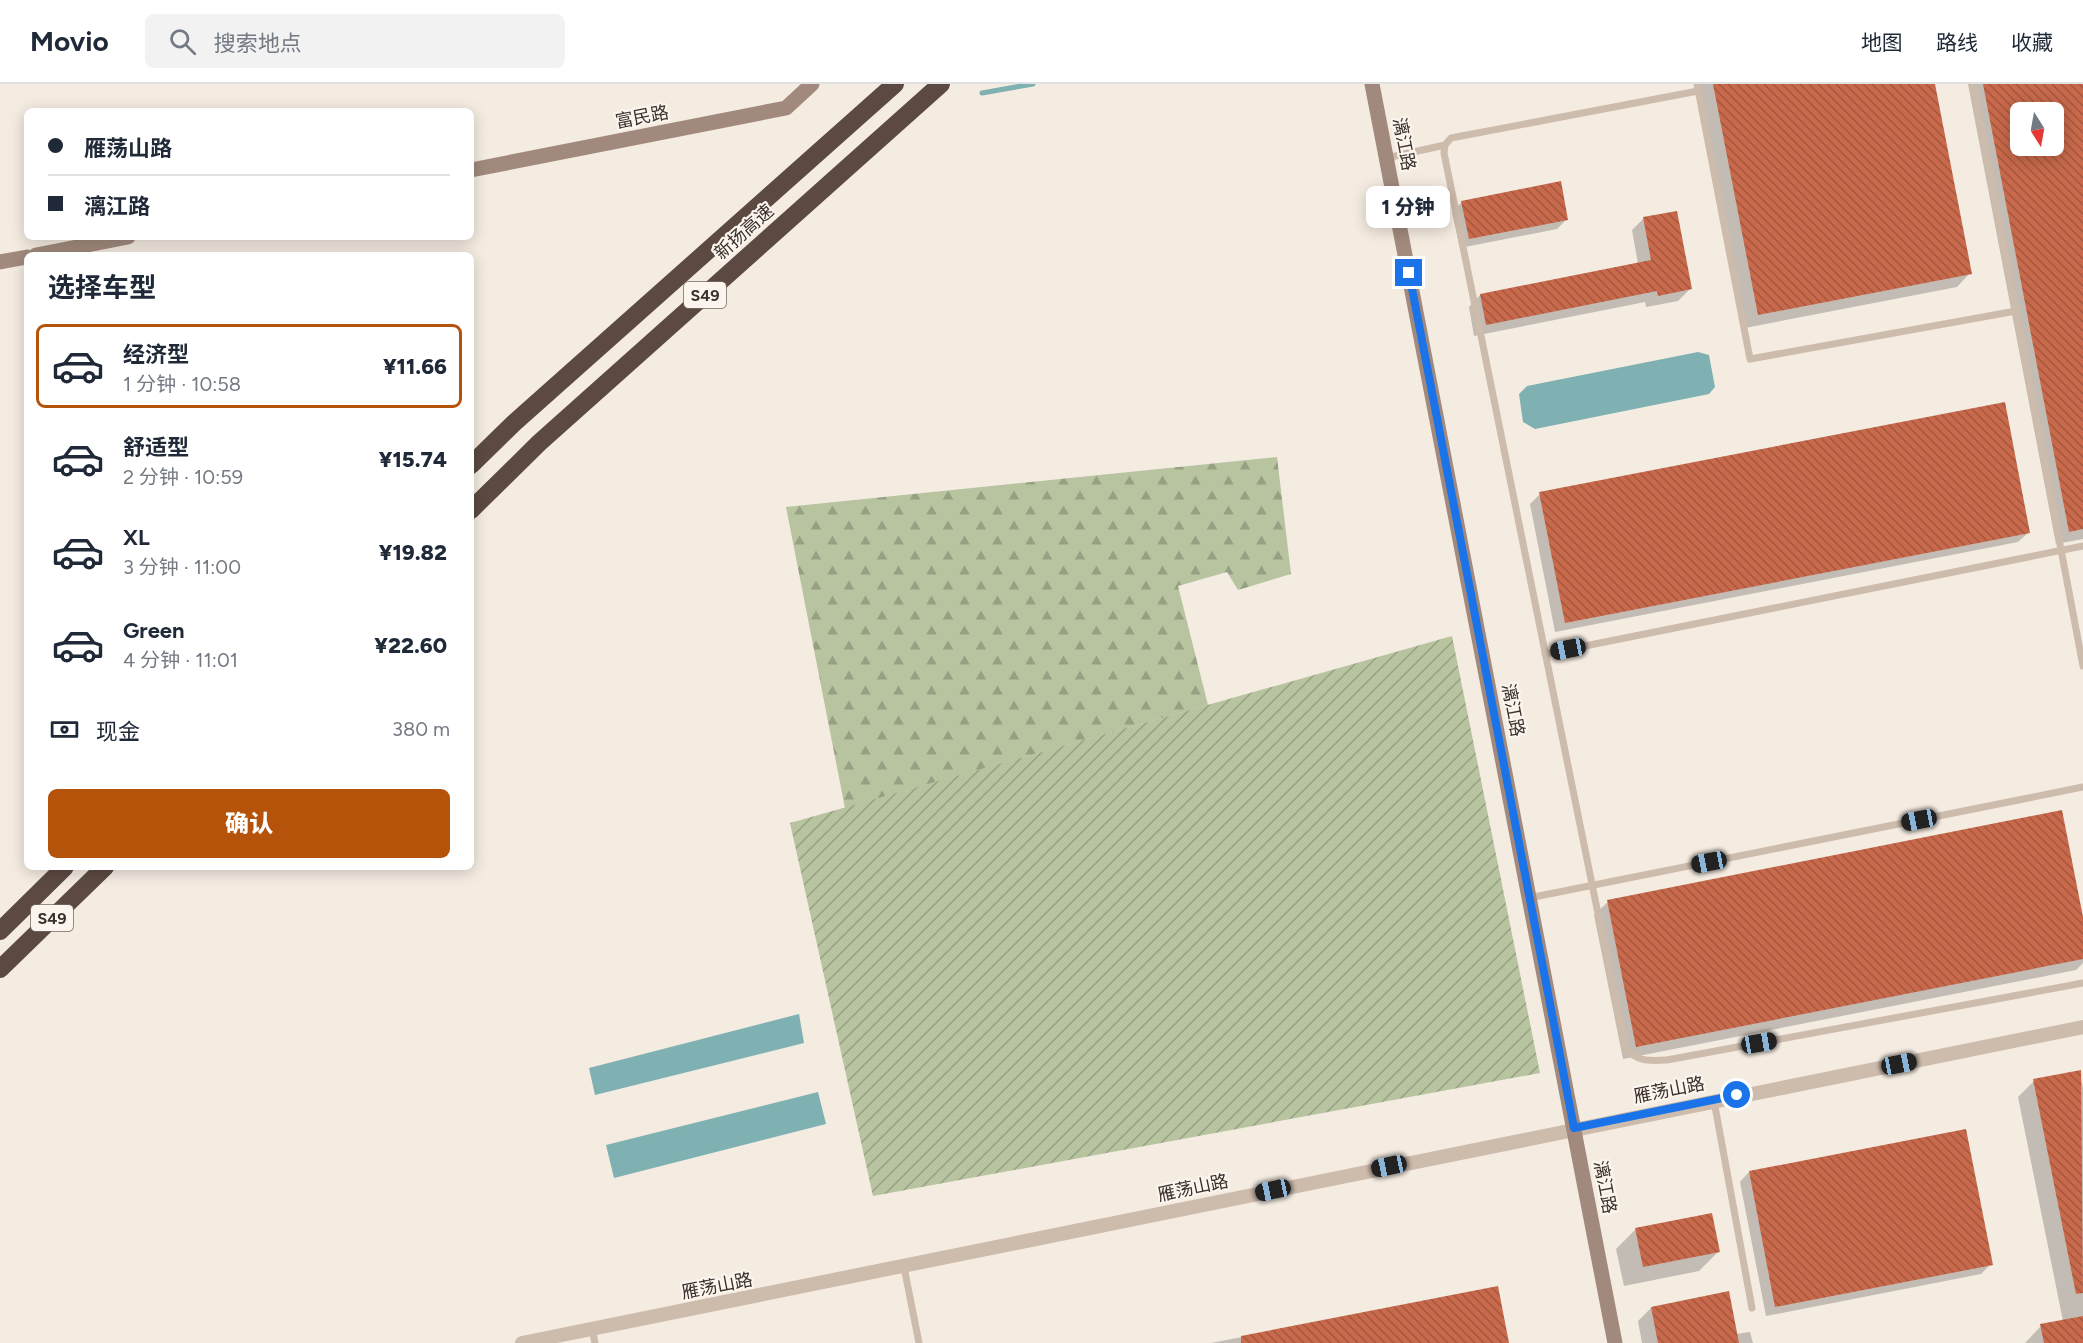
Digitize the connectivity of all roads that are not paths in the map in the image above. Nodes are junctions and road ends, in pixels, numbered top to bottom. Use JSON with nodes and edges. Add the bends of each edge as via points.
{"nodes":[{"id":1,"x":812,"y":84,"type":"edge"},
{"id":2,"x":894,"y":84,"type":"edge"},
{"id":3,"x":941,"y":84,"type":"edge"},
{"id":4,"x":1372,"y":84,"type":"edge"},
{"id":5,"x":1973,"y":84,"type":"edge"},
{"id":6,"x":1697,"y":87,"type":"edge"},
{"id":7,"x":1445,"y":145,"type":"junction"},
{"id":8,"x":1386,"y":158,"type":"junction"},
{"id":9,"x":474,"y":169,"type":"edge"},
{"id":10,"x":113,"y":240,"type":"edge"},
{"id":11,"x":51,"y":252,"type":"edge"},
{"id":12,"x":24,"y":258,"type":"edge"},
{"id":13,"x":0,"y":262,"type":"edge"},
{"id":14,"x":2016,"y":311,"type":"junction"},
{"id":15,"x":474,"y":462,"type":"edge"},
{"id":16,"x":474,"y":507,"type":"edge"},
{"id":17,"x":2083,"y":546,"type":"edge"},
{"id":18,"x":2061,"y":550,"type":"junction"},
{"id":19,"x":1545,"y":654,"type":"junction"},
{"id":20,"x":2083,"y":666,"type":"edge"},
{"id":21,"x":2083,"y":787,"type":"edge"},
{"id":22,"x":62,"y":870,"type":"edge"},
{"id":23,"x":102,"y":870,"type":"edge"},
{"id":24,"x":1592,"y":885,"type":"junction"},
{"id":25,"x":1529,"y":898,"type":"junction"},
{"id":26,"x":0,"y":931,"type":"edge"},
{"id":27,"x":0,"y":969,"type":"edge"},
{"id":28,"x":2083,"y":983,"type":"edge"},
{"id":29,"x":2083,"y":1027,"type":"edge"},
{"id":30,"x":1714,"y":1100,"type":"junction"},
{"id":31,"x":1574,"y":1128,"type":"junction"},
{"id":32,"x":904,"y":1267,"type":"junction"},
{"id":33,"x":1752,"y":1308,"type":"dead end"},
{"id":34,"x":594,"y":1336,"type":"edge"},
{"id":35,"x":522,"y":1343,"type":"edge"},
{"id":36,"x":919,"y":1343,"type":"edge"},
{"id":37,"x":1615,"y":1343,"type":"edge"}],
"edges":[{"from":1,"to":9,"type":"street","name":"富民路","via":[[786,108]]},
{"from":2,"to":15,"type":"highway","name":"新扬高速","number":"S49"},
{"from":3,"to":16,"type":"highway","name":"新扬高速","number":"S49","via":[[539,443]]},
{"from":4,"to":8,"type":"street","name":"漓江路"},
{"from":5,"to":14,"type":"lane"},
{"from":6,"to":7,"type":"lane","via":[[1451,138]]},
{"from":6,"to":14,"type":"lane","via":[[1750,359]]},
{"from":7,"to":8,"type":"lane"},
{"from":7,"to":19,"type":"lane"},
{"from":8,"to":25,"type":"street","name":"漓江路"},
{"from":10,"to":11,"type":"street"},
{"from":12,"to":13,"type":"street"},
{"from":14,"to":18,"type":"lane"},
{"from":17,"to":18,"type":"lane"},
{"from":18,"to":19,"type":"lane"},
{"from":18,"to":20,"type":"lane"},
{"from":19,"to":24,"type":"lane"},
{"from":21,"to":24,"type":"lane"},
{"from":22,"to":26,"type":"highway","number":"S49"},
{"from":23,"to":27,"type":"highway","number":"S49"},
{"from":24,"to":25,"type":"lane"},
{"from":24,"to":28,"type":"lane","via":[[1621,1036],[1631,1055],[1641,1060],[1667,1060]]},
{"from":25,"to":31,"type":"street","name":"漓江路"},
{"from":29,"to":30,"type":"street","name":"雁荡山路"},
{"from":30,"to":31,"type":"street","name":"雁荡山路"},
{"from":30,"to":33,"type":"lane"},
{"from":31,"to":32,"type":"street","name":"雁荡山路"},
{"from":31,"to":37,"type":"street","name":"漓江路"},
{"from":32,"to":34,"type":"street","name":"雁荡山路"},
{"from":32,"to":36,"type":"lane"},
{"from":34,"to":35,"type":"street","name":"雁荡山路"}]}
